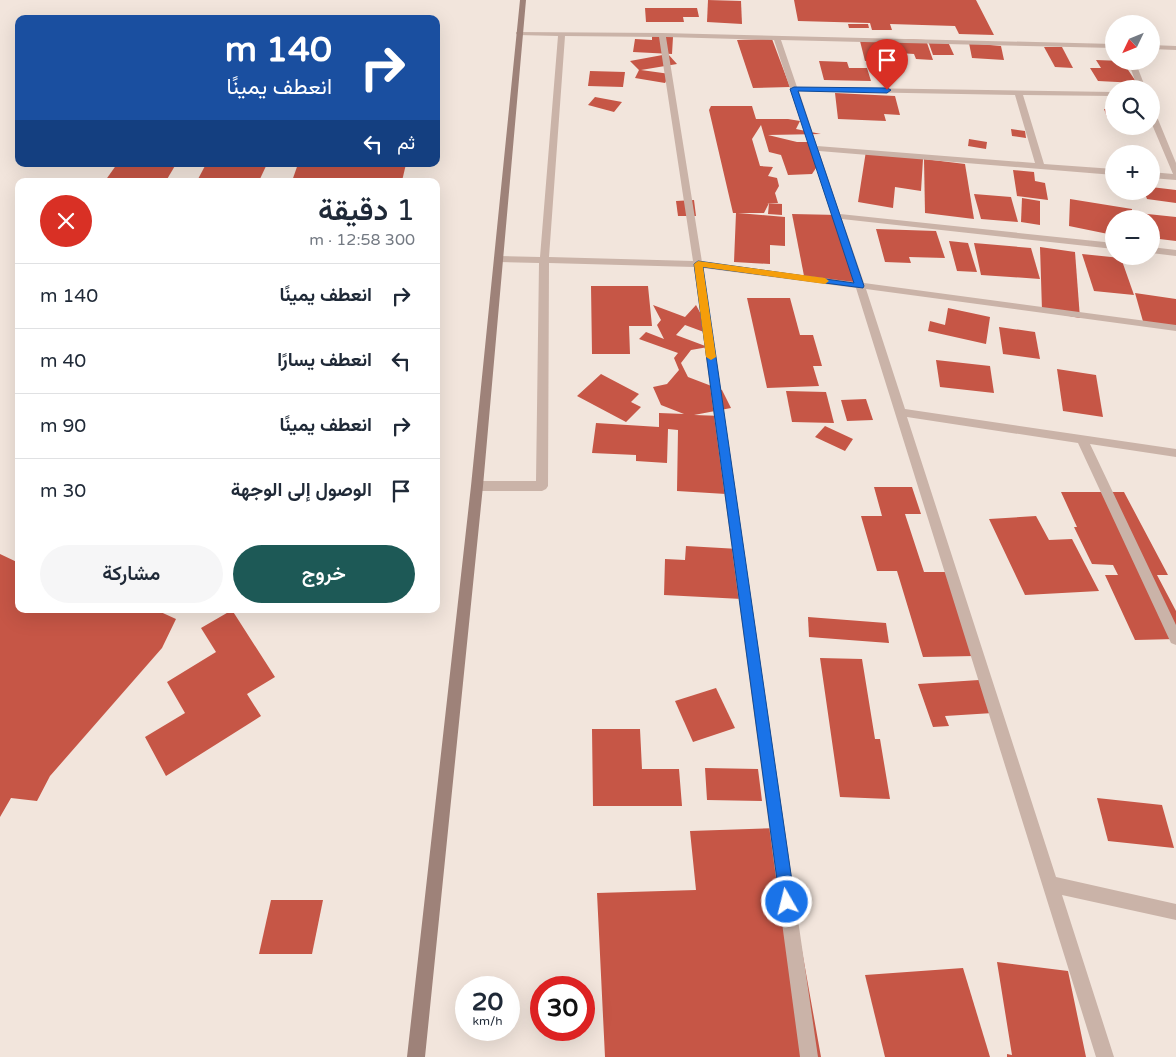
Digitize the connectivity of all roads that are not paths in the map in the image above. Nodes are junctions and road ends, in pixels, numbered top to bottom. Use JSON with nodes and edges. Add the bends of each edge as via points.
{"nodes":[{"id":1,"x":523,"y":0,"type":"edge"},
{"id":2,"x":518,"y":33,"type":"junction"},
{"id":3,"x":562,"y":34,"type":"junction"},
{"id":4,"x":662,"y":35,"type":"junction"},
{"id":5,"x":777,"y":38,"type":"junction"},
{"id":6,"x":1105,"y":46,"type":"edge"},
{"id":7,"x":1160,"y":47,"type":"edge"},
{"id":8,"x":1176,"y":48,"type":"edge"},
{"id":9,"x":794,"y":89,"type":"junction"},
{"id":10,"x":1018,"y":92,"type":"junction"},
{"id":11,"x":1105,"y":94,"type":"edge"},
{"id":12,"x":1160,"y":135,"type":"edge"},
{"id":13,"x":814,"y":148,"type":"junction"},
{"id":14,"x":1040,"y":166,"type":"junction"},
{"id":15,"x":1105,"y":171,"type":"edge"},
{"id":16,"x":1160,"y":175,"type":"edge"},
{"id":17,"x":1176,"y":175,"type":"edge"},
{"id":18,"x":837,"y":216,"type":"junction"},
{"id":19,"x":1105,"y":245,"type":"edge"},
{"id":20,"x":1160,"y":251,"type":"edge"},
{"id":21,"x":1176,"y":253,"type":"edge"},
{"id":22,"x":499,"y":259,"type":"junction"},
{"id":23,"x":544,"y":260,"type":"junction"},
{"id":24,"x":698,"y":264,"type":"junction"},
{"id":25,"x":860,"y":286,"type":"junction"},
{"id":26,"x":1176,"y":328,"type":"edge"},
{"id":27,"x":900,"y":412,"type":"junction"},
{"id":28,"x":1082,"y":439,"type":"junction"},
{"id":29,"x":1176,"y":453,"type":"edge"},
{"id":30,"x":477,"y":486,"type":"junction"},
{"id":31,"x":1176,"y":639,"type":"edge"},
{"id":32,"x":1050,"y":884,"type":"junction"},
{"id":33,"x":1176,"y":912,"type":"edge"},
{"id":34,"x":416,"y":1057,"type":"edge"},
{"id":35,"x":809,"y":1057,"type":"edge"},
{"id":36,"x":1105,"y":1057,"type":"edge"}],
"edges":[{"from":1,"to":2,"type":"main road"},
{"from":2,"to":3,"type":"street"},
{"from":2,"to":22,"type":"main road"},
{"from":3,"to":4,"type":"street"},
{"from":3,"to":23,"type":"street"},
{"from":4,"to":5,"type":"street"},
{"from":4,"to":24,"type":"street"},
{"from":5,"to":6,"type":"street"},
{"from":5,"to":9,"type":"street"},
{"from":7,"to":8,"type":"street"},
{"from":9,"to":10,"type":"street"},
{"from":9,"to":13,"type":"street"},
{"from":10,"to":11,"type":"street"},
{"from":10,"to":14,"type":"street"},
{"from":12,"to":17,"type":"street"},
{"from":13,"to":14,"type":"street"},
{"from":13,"to":18,"type":"street"},
{"from":14,"to":15,"type":"street"},
{"from":16,"to":17,"type":"street"},
{"from":18,"to":19,"type":"street"},
{"from":18,"to":25,"type":"street"},
{"from":20,"to":21,"type":"street"},
{"from":22,"to":23,"type":"street"},
{"from":22,"to":30,"type":"main road"},
{"from":23,"to":24,"type":"street"},
{"from":23,"to":30,"type":"street","via":[[542,486]]},
{"from":24,"to":25,"type":"street"},
{"from":24,"to":35,"type":"street"},
{"from":25,"to":26,"type":"street"},
{"from":25,"to":27,"type":"street"},
{"from":27,"to":28,"type":"street"},
{"from":27,"to":32,"type":"street"},
{"from":28,"to":29,"type":"street"},
{"from":28,"to":31,"type":"street"},
{"from":30,"to":34,"type":"main road"},
{"from":32,"to":33,"type":"street"},
{"from":32,"to":36,"type":"street"}]}
